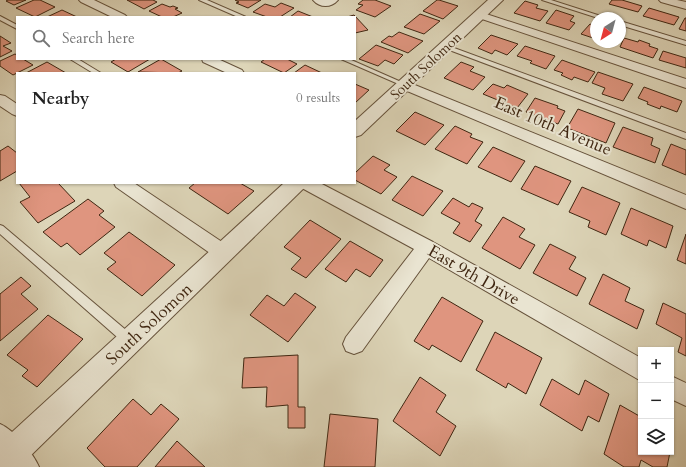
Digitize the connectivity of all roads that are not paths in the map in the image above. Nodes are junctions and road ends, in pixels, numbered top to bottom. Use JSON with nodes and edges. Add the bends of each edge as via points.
{"nodes":[{"id":1,"x":85,"y":0,"type":"edge"},
{"id":2,"x":202,"y":0,"type":"edge"},
{"id":3,"x":496,"y":0,"type":"edge"},
{"id":4,"x":545,"y":0,"type":"edge"},
{"id":5,"x":665,"y":0,"type":"edge"},
{"id":6,"x":686,"y":6,"type":"edge"},
{"id":7,"x":590,"y":14,"type":"edge"},
{"id":8,"x":480,"y":15,"type":"junction"},
{"id":9,"x":119,"y":16,"type":"edge"},
{"id":10,"x":241,"y":16,"type":"edge"},
{"id":11,"x":0,"y":18,"type":"edge"},
{"id":12,"x":626,"y":25,"type":"edge"},
{"id":13,"x":16,"y":26,"type":"edge"},
{"id":14,"x":686,"y":43,"type":"edge"},
{"id":15,"x":446,"y":47,"type":"junction"},
{"id":16,"x":75,"y":60,"type":"edge"},
{"id":17,"x":210,"y":60,"type":"edge"},
{"id":18,"x":346,"y":60,"type":"edge"},
{"id":19,"x":96,"y":72,"type":"edge"},
{"id":20,"x":236,"y":72,"type":"edge"},
{"id":21,"x":686,"y":84,"type":"edge"},
{"id":22,"x":406,"y":85,"type":"junction"},
{"id":23,"x":0,"y":99,"type":"edge"},
{"id":24,"x":16,"y":110,"type":"edge"},
{"id":25,"x":356,"y":129,"type":"edge"},
{"id":26,"x":686,"y":136,"type":"edge"},
{"id":27,"x":123,"y":184,"type":"edge"},
{"id":28,"x":297,"y":184,"type":"edge"},
{"id":29,"x":300,"y":184,"type":"edge"},
{"id":30,"x":686,"y":202,"type":"edge"},
{"id":31,"x":0,"y":229,"type":"edge"},
{"id":32,"x":426,"y":247,"type":"junction"},
{"id":33,"x":224,"y":253,"type":"junction"},
{"id":34,"x":130,"y":341,"type":"junction"},
{"id":35,"x":354,"y":344,"type":"dead end"},
{"id":36,"x":638,"y":368,"type":"edge"},
{"id":37,"x":674,"y":389,"type":"edge"},
{"id":38,"x":686,"y":395,"type":"edge"},
{"id":39,"x":10,"y":455,"type":"edge"}],
"edges":[{"from":1,"to":9,"type":"street"},
{"from":2,"to":10,"type":"lane"},
{"from":3,"to":8,"type":"street","name":"South Solomon"},
{"from":4,"to":7,"type":"lane"},
{"from":5,"to":6,"type":"street"},
{"from":8,"to":15,"type":"street","name":"South Solomon"},
{"from":8,"to":21,"type":"street"},
{"from":11,"to":13,"type":"lane"},
{"from":12,"to":14,"type":"lane"},
{"from":15,"to":22,"type":"street","name":"South Solomon"},
{"from":15,"to":26,"type":"lane"},
{"from":16,"to":19,"type":"lane"},
{"from":17,"to":20,"type":"street"},
{"from":18,"to":22,"type":"lane"},
{"from":22,"to":25,"type":"street","name":"South Solomon"},
{"from":22,"to":30,"type":"street","name":"East 10th Avenue"},
{"from":23,"to":24,"type":"street"},
{"from":27,"to":33,"type":"street"},
{"from":28,"to":33,"type":"street","name":"South Solomon"},
{"from":29,"to":32,"type":"street","name":"East 9th Drive"},
{"from":31,"to":34,"type":"lane"},
{"from":32,"to":35,"type":"street"},
{"from":32,"to":36,"type":"street","name":"East 9th Drive"},
{"from":33,"to":34,"type":"street","name":"South Solomon"},
{"from":34,"to":39,"type":"street","name":"South Solomon"},
{"from":37,"to":38,"type":"street"}]}
